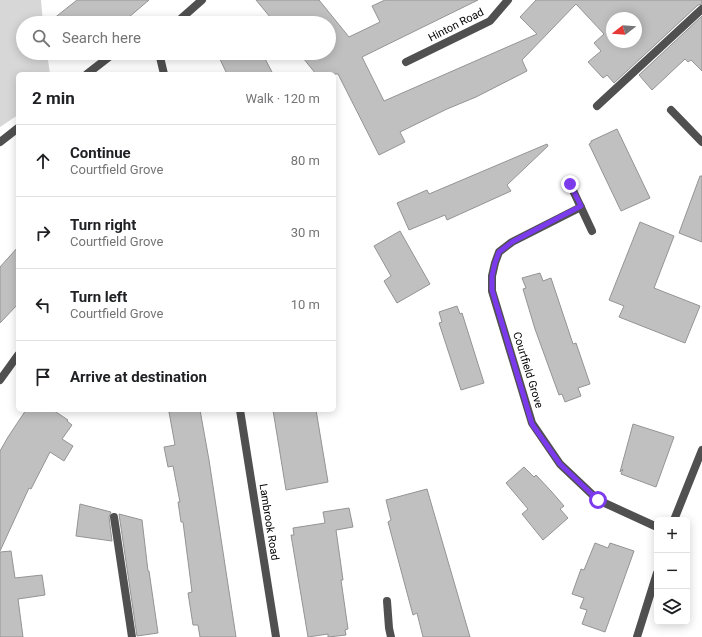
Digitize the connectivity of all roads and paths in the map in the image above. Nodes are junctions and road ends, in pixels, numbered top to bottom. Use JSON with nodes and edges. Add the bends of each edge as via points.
{"nodes":[{"id":1,"x":202,"y":0,"type":"edge"},
{"id":2,"x":508,"y":0,"type":"edge"},
{"id":3,"x":702,"y":9,"type":"edge"},
{"id":4,"x":184,"y":16,"type":"edge"},
{"id":5,"x":105,"y":60,"type":"edge"},
{"id":6,"x":161,"y":60,"type":"edge"},
{"id":7,"x":406,"y":62,"type":"dead end"},
{"id":8,"x":90,"y":72,"type":"edge"},
{"id":9,"x":164,"y":72,"type":"edge"},
{"id":10,"x":597,"y":106,"type":"dead end"},
{"id":11,"x":671,"y":110,"type":"dead end"},
{"id":12,"x":16,"y":129,"type":"edge"},
{"id":13,"x":1,"y":140,"type":"edge"},
{"id":14,"x":702,"y":142,"type":"edge"},
{"id":15,"x":570,"y":184,"type":"dead end"},
{"id":16,"x":581,"y":206,"type":"junction"},
{"id":17,"x":592,"y":231,"type":"dead end"},
{"id":18,"x":16,"y":358,"type":"edge"},
{"id":19,"x":0,"y":380,"type":"edge"},
{"id":20,"x":240,"y":412,"type":"edge"},
{"id":21,"x":702,"y":450,"type":"edge"},
{"id":22,"x":114,"y":517,"type":"dead end"},
{"id":23,"x":675,"y":517,"type":"edge"},
{"id":24,"x":654,"y":526,"type":"edge"},
{"id":25,"x":654,"y":583,"type":"edge"},
{"id":26,"x":387,"y":601,"type":"dead end"},
{"id":27,"x":132,"y":637,"type":"edge"},
{"id":28,"x":276,"y":637,"type":"edge"},
{"id":29,"x":391,"y":637,"type":"edge"},
{"id":30,"x":637,"y":637,"type":"edge"}],
"edges":[{"from":1,"to":4,"type":"street"},
{"from":2,"to":7,"type":"street","name":"Hinton Road","via":[[490,21]]},
{"from":3,"to":10,"type":"street"},
{"from":5,"to":8,"type":"street"},
{"from":6,"to":9,"type":"street"},
{"from":11,"to":14,"type":"street"},
{"from":12,"to":13,"type":"street"},
{"from":15,"to":16,"type":"street"},
{"from":16,"to":17,"type":"street"},
{"from":16,"to":24,"type":"street","name":"Courtfield Grove","via":[[512,242],[499,252],[492,276],[492,290],[532,424],[560,464],[598,500]]},
{"from":18,"to":19,"type":"street"},
{"from":20,"to":28,"type":"street","name":"Lambrook Road"},
{"from":21,"to":23,"type":"street"},
{"from":22,"to":27,"type":"street"},
{"from":25,"to":30,"type":"street"},
{"from":26,"to":29,"type":"street"}]}
